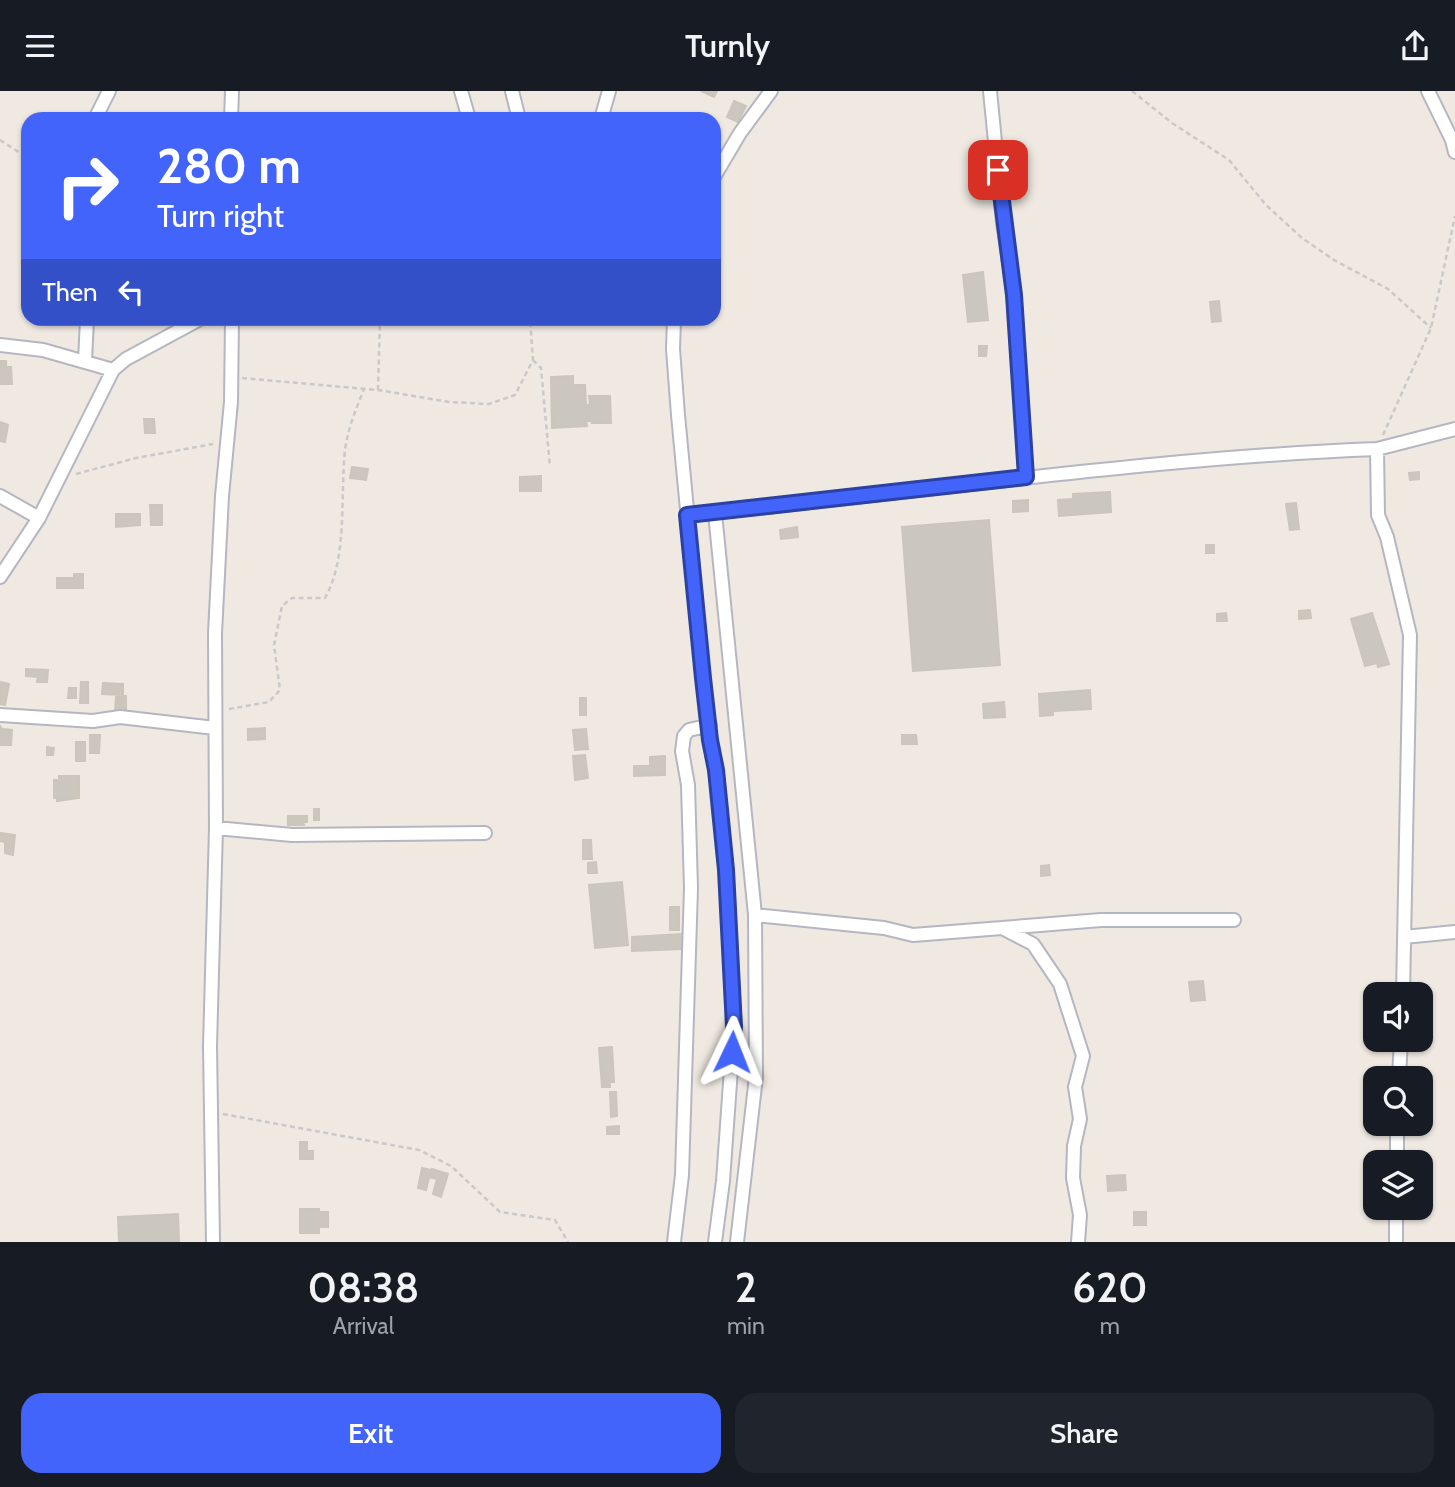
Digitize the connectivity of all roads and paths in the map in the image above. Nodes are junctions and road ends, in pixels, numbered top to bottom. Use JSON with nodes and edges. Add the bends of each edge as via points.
{"nodes":[{"id":1,"x":109,"y":91,"type":"edge"},
{"id":2,"x":232,"y":91,"type":"edge"},
{"id":3,"x":461,"y":91,"type":"edge"},
{"id":4,"x":512,"y":91,"type":"edge"},
{"id":5,"x":609,"y":91,"type":"edge"},
{"id":6,"x":771,"y":91,"type":"edge"},
{"id":7,"x":990,"y":91,"type":"edge"},
{"id":8,"x":1132,"y":91,"type":"edge"},
{"id":9,"x":1428,"y":91,"type":"edge"},
{"id":10,"x":98,"y":112,"type":"edge"},
{"id":11,"x":231,"y":112,"type":"edge"},
{"id":12,"x":467,"y":112,"type":"edge"},
{"id":13,"x":517,"y":112,"type":"edge"},
{"id":14,"x":603,"y":112,"type":"edge"},
{"id":15,"x":0,"y":140,"type":"edge"},
{"id":16,"x":1455,"y":152,"type":"edge"},
{"id":17,"x":21,"y":154,"type":"edge"},
{"id":18,"x":721,"y":165,"type":"edge"},
{"id":19,"x":1455,"y":216,"type":"edge"},
{"id":20,"x":87,"y":326,"type":"edge"},
{"id":21,"x":187,"y":326,"type":"edge"},
{"id":22,"x":232,"y":326,"type":"edge"},
{"id":23,"x":380,"y":326,"type":"edge"},
{"id":24,"x":531,"y":326,"type":"edge"},
{"id":25,"x":674,"y":326,"type":"edge"},
{"id":26,"x":1431,"y":328,"type":"junction"},
{"id":27,"x":0,"y":345,"type":"edge"},
{"id":28,"x":533,"y":360,"type":"junction"},
{"id":29,"x":85,"y":361,"type":"junction"},
{"id":30,"x":113,"y":370,"type":"junction"},
{"id":31,"x":232,"y":377,"type":"junction"},
{"id":32,"x":364,"y":389,"type":"junction"},
{"id":33,"x":378,"y":390,"type":"junction"},
{"id":34,"x":1455,"y":429,"type":"edge"},
{"id":35,"x":228,"y":441,"type":"junction"},
{"id":36,"x":1377,"y":449,"type":"junction"},
{"id":37,"x":550,"y":467,"type":"dead end"},
{"id":38,"x":1026,"y":477,"type":"junction"},
{"id":39,"x":60,"y":478,"type":"junction"},
{"id":40,"x":0,"y":496,"type":"edge"},
{"id":41,"x":715,"y":513,"type":"junction"},
{"id":42,"x":687,"y":515,"type":"junction"},
{"id":43,"x":39,"y":518,"type":"junction"},
{"id":44,"x":0,"y":577,"type":"edge"},
{"id":45,"x":215,"y":712,"type":"junction"},
{"id":46,"x":0,"y":715,"type":"edge"},
{"id":47,"x":710,"y":725,"type":"junction"},
{"id":48,"x":215,"y":729,"type":"junction"},
{"id":49,"x":216,"y":828,"type":"junction"},
{"id":50,"x":485,"y":833,"type":"dead end"},
{"id":51,"x":755,"y":915,"type":"junction"},
{"id":52,"x":1234,"y":920,"type":"dead end"},
{"id":53,"x":1002,"y":928,"type":"junction"},
{"id":54,"x":1455,"y":932,"type":"edge"},
{"id":55,"x":1404,"y":937,"type":"junction"},
{"id":56,"x":1403,"y":982,"type":"edge"},
{"id":57,"x":211,"y":1112,"type":"junction"},
{"id":58,"x":1396,"y":1220,"type":"edge"},
{"id":59,"x":213,"y":1242,"type":"edge"},
{"id":60,"x":568,"y":1242,"type":"edge"},
{"id":61,"x":674,"y":1242,"type":"edge"},
{"id":62,"x":715,"y":1242,"type":"edge"},
{"id":63,"x":737,"y":1242,"type":"edge"},
{"id":64,"x":1078,"y":1242,"type":"edge"},
{"id":65,"x":1396,"y":1242,"type":"edge"}],
"edges":[{"from":1,"to":10,"type":"street"},
{"from":2,"to":11,"type":"street"},
{"from":3,"to":12,"type":"street"},
{"from":4,"to":13,"type":"street"},
{"from":5,"to":14,"type":"street"},
{"from":6,"to":18,"type":"street"},
{"from":7,"to":38,"type":"street","via":[[1014,295]]},
{"from":8,"to":26,"type":"path","via":[[1229,160],[1266,205],[1302,238],[1388,289]]},
{"from":9,"to":16,"type":"street"},
{"from":15,"to":17,"type":"path"},
{"from":19,"to":26,"type":"path"},
{"from":20,"to":29,"type":"street"},
{"from":21,"to":30,"type":"street"},
{"from":22,"to":31,"type":"street"},
{"from":23,"to":33,"type":"path"},
{"from":24,"to":28,"type":"path"},
{"from":25,"to":42,"type":"street"},
{"from":26,"to":36,"type":"path"},
{"from":27,"to":29,"type":"street"},
{"from":28,"to":33,"type":"path","via":[[515,395],[489,404]]},
{"from":28,"to":37,"type":"path","via":[[541,368]]},
{"from":29,"to":30,"type":"street"},
{"from":30,"to":39,"type":"street"},
{"from":31,"to":32,"type":"path"},
{"from":31,"to":35,"type":"street"},
{"from":32,"to":33,"type":"path"},
{"from":32,"to":45,"type":"path","via":[[349,425],[332,585],[325,599],[292,598],[282,606],[274,645],[280,690],[269,702]]},
{"from":34,"to":36,"type":"street"},
{"from":35,"to":39,"type":"path"},
{"from":35,"to":45,"type":"street","via":[[215,633]]},
{"from":36,"to":38,"type":"street","via":[[1202,459]]},
{"from":36,"to":55,"type":"street","via":[[1378,515],[1410,635]]},
{"from":38,"to":41,"type":"street"},
{"from":39,"to":43,"type":"street"},
{"from":40,"to":43,"type":"street"},
{"from":41,"to":42,"type":"street"},
{"from":41,"to":51,"type":"street"},
{"from":42,"to":47,"type":"street"},
{"from":43,"to":44,"type":"street"},
{"from":45,"to":48,"type":"street"},
{"from":46,"to":48,"type":"street","via":[[93,721],[120,717]]},
{"from":47,"to":61,"type":"street","via":[[689,730],[682,751],[688,785],[691,888],[682,1175]]},
{"from":47,"to":62,"type":"street","via":[[726,870],[734,1027]]},
{"from":48,"to":49,"type":"street"},
{"from":49,"to":50,"type":"street","via":[[292,835]]},
{"from":49,"to":57,"type":"street"},
{"from":51,"to":53,"type":"street","via":[[913,935]]},
{"from":51,"to":63,"type":"street","via":[[756,1077]]},
{"from":52,"to":53,"type":"street","via":[[1101,920]]},
{"from":53,"to":64,"type":"street","via":[[1032,944],[1060,984],[1083,1056],[1075,1087],[1080,1119],[1073,1178],[1080,1215]]},
{"from":54,"to":55,"type":"street"},
{"from":55,"to":56,"type":"street"},
{"from":57,"to":59,"type":"street"},
{"from":57,"to":60,"type":"path","via":[[418,1150],[451,1166],[500,1212],[555,1220]]},
{"from":58,"to":65,"type":"street"}]}
